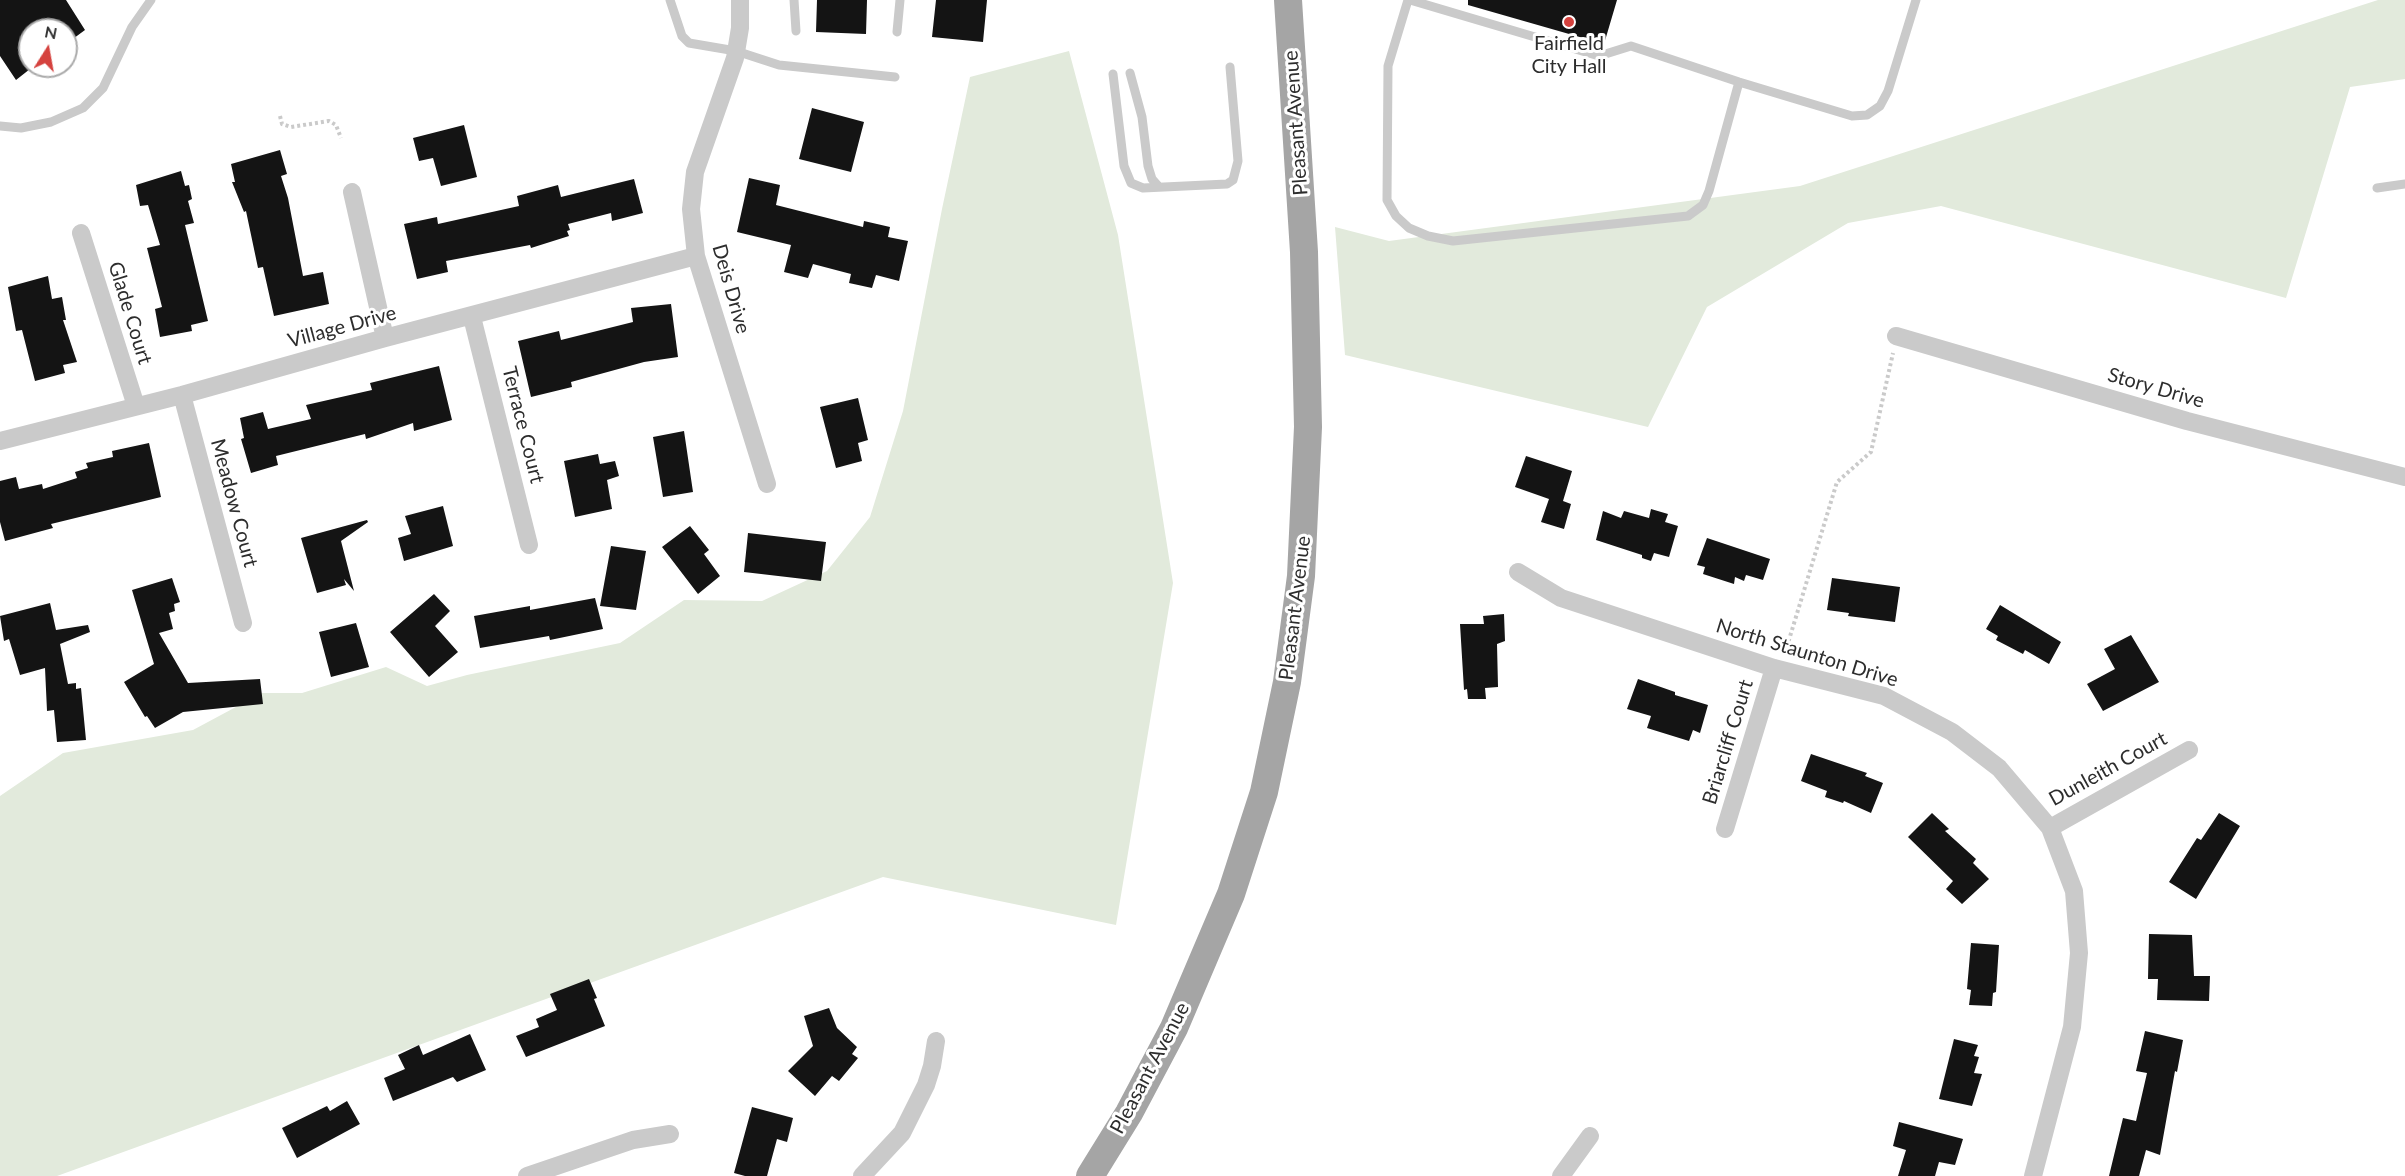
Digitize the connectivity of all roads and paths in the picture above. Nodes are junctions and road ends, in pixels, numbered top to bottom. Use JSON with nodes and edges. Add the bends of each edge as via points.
{"nodes":[{"id":1,"x":151,"y":0,"type":"edge"},
{"id":2,"x":670,"y":0,"type":"edge"},
{"id":3,"x":740,"y":0,"type":"edge"},
{"id":4,"x":794,"y":0,"type":"edge"},
{"id":5,"x":900,"y":0,"type":"edge"},
{"id":6,"x":1288,"y":0,"type":"edge"},
{"id":7,"x":1409,"y":0,"type":"edge"},
{"id":8,"x":1916,"y":0,"type":"edge"},
{"id":9,"x":796,"y":31,"type":"dead end"},
{"id":10,"x":897,"y":32,"type":"dead end"},
{"id":11,"x":736,"y":51,"type":"junction"},
{"id":12,"x":1230,"y":67,"type":"dead end"},
{"id":13,"x":1130,"y":73,"type":"dead end"},
{"id":14,"x":1113,"y":74,"type":"dead end"},
{"id":15,"x":896,"y":77,"type":"dead end"},
{"id":16,"x":1739,"y":82,"type":"junction"},
{"id":17,"x":280,"y":116,"type":"dead end"},
{"id":18,"x":0,"y":126,"type":"edge"},
{"id":19,"x":341,"y":138,"type":"dead end"},
{"id":20,"x":2405,"y":184,"type":"edge"},
{"id":21,"x":1159,"y":187,"type":"junction"},
{"id":22,"x":2378,"y":188,"type":"dead end"},
{"id":23,"x":352,"y":192,"type":"dead end"},
{"id":24,"x":81,"y":233,"type":"dead end"},
{"id":25,"x":696,"y":256,"type":"junction"},
{"id":26,"x":472,"y":317,"type":"junction"},
{"id":27,"x":1896,"y":336,"type":"joint"},
{"id":28,"x":385,"y":338,"type":"junction"},
{"id":29,"x":182,"y":395,"type":"junction"},
{"id":30,"x":136,"y":406,"type":"junction"},
{"id":31,"x":0,"y":441,"type":"edge"},
{"id":32,"x":2405,"y":477,"type":"edge"},
{"id":33,"x":766,"y":484,"type":"dead end"},
{"id":34,"x":529,"y":545,"type":"dead end"},
{"id":35,"x":1518,"y":572,"type":"dead end"},
{"id":36,"x":243,"y":623,"type":"dead end"},
{"id":37,"x":1774,"y":668,"type":"junction"},
{"id":38,"x":2189,"y":750,"type":"dead end"},
{"id":39,"x":2050,"y":828,"type":"junction"},
{"id":40,"x":1725,"y":829,"type":"dead end"},
{"id":41,"x":936,"y":1041,"type":"dead end"},
{"id":42,"x":670,"y":1134,"type":"dead end"},
{"id":43,"x":1590,"y":1136,"type":"dead end"},
{"id":44,"x":527,"y":1176,"type":"edge"},
{"id":45,"x":862,"y":1176,"type":"edge"},
{"id":46,"x":1090,"y":1176,"type":"edge"},
{"id":47,"x":1561,"y":1176,"type":"edge"},
{"id":48,"x":2033,"y":1176,"type":"edge"}],
"edges":[{"from":1,"to":18,"type":"lane","via":[[132,27],[103,88],[82,108],[51,122],[21,128]]},
{"from":2,"to":11,"type":"lane","via":[[682,36],[689,43]]},
{"from":3,"to":11,"type":"street","name":"Deis Drive"},
{"from":4,"to":9,"type":"lane"},
{"from":5,"to":10,"type":"lane"},
{"from":6,"to":46,"type":"main road","name":"Pleasant Avenue","via":[[1304,252],[1308,427],[1301,576],[1287,682],[1264,792],[1231,894],[1174,1028]]},
{"from":7,"to":16,"type":"lane","via":[[1599,56],[1631,46]]},
{"from":7,"to":16,"type":"lane","via":[[1388,66],[1387,200],[1409,228],[1452,242],[1688,216],[1703,205],[1709,191]]},
{"from":8,"to":16,"type":"lane","via":[[1888,90],[1880,106],[1867,115],[1852,116]]},
{"from":11,"to":15,"type":"lane","via":[[779,65]]},
{"from":11,"to":25,"type":"street","name":"Deis Drive","via":[[724,96],[695,172],[691,209]]},
{"from":12,"to":21,"type":"lane","via":[[1238,161],[1233,180],[1227,184]]},
{"from":13,"to":21,"type":"lane","via":[[1142,117],[1148,166]]},
{"from":14,"to":21,"type":"lane","via":[[1124,166],[1131,183],[1143,188]]},
{"from":17,"to":19,"type":"path","via":[[282,124],[291,127],[328,122],[336,125]]},
{"from":20,"to":22,"type":"lane"},
{"from":23,"to":28,"type":"street"},
{"from":24,"to":30,"type":"street","name":"Glade Court"},
{"from":25,"to":26,"type":"street","name":"Village Drive"},
{"from":25,"to":33,"type":"street","name":"Deis Drive"},
{"from":26,"to":28,"type":"street","name":"Village Drive"},
{"from":26,"to":34,"type":"street","name":"Terrace Court"},
{"from":27,"to":32,"type":"street","name":"Story Drive","via":[[2187,421]]},
{"from":27,"to":37,"type":"path","via":[[1871,452],[1836,482],[1786,652]]},
{"from":28,"to":29,"type":"street","name":"Village Drive"},
{"from":29,"to":30,"type":"street","name":"Village Drive"},
{"from":29,"to":36,"type":"street","name":"Meadow Court"},
{"from":30,"to":31,"type":"street","name":"Village Drive"},
{"from":35,"to":37,"type":"street","name":"North Staunton Drive","via":[[1561,598]]},
{"from":37,"to":39,"type":"street","name":"North Staunton Drive","via":[[1884,696],[1952,732],[1999,768]]},
{"from":37,"to":40,"type":"street","name":"Briarcliff Court"},
{"from":38,"to":39,"type":"street","name":"Dunleith Court"},
{"from":39,"to":48,"type":"street","name":"North Staunton Drive","via":[[2074,891],[2079,953],[2072,1027]]},
{"from":41,"to":45,"type":"street","via":[[926,1085],[902,1133]]},
{"from":42,"to":44,"type":"street","via":[[633,1140]]},
{"from":43,"to":47,"type":"street"}]}
